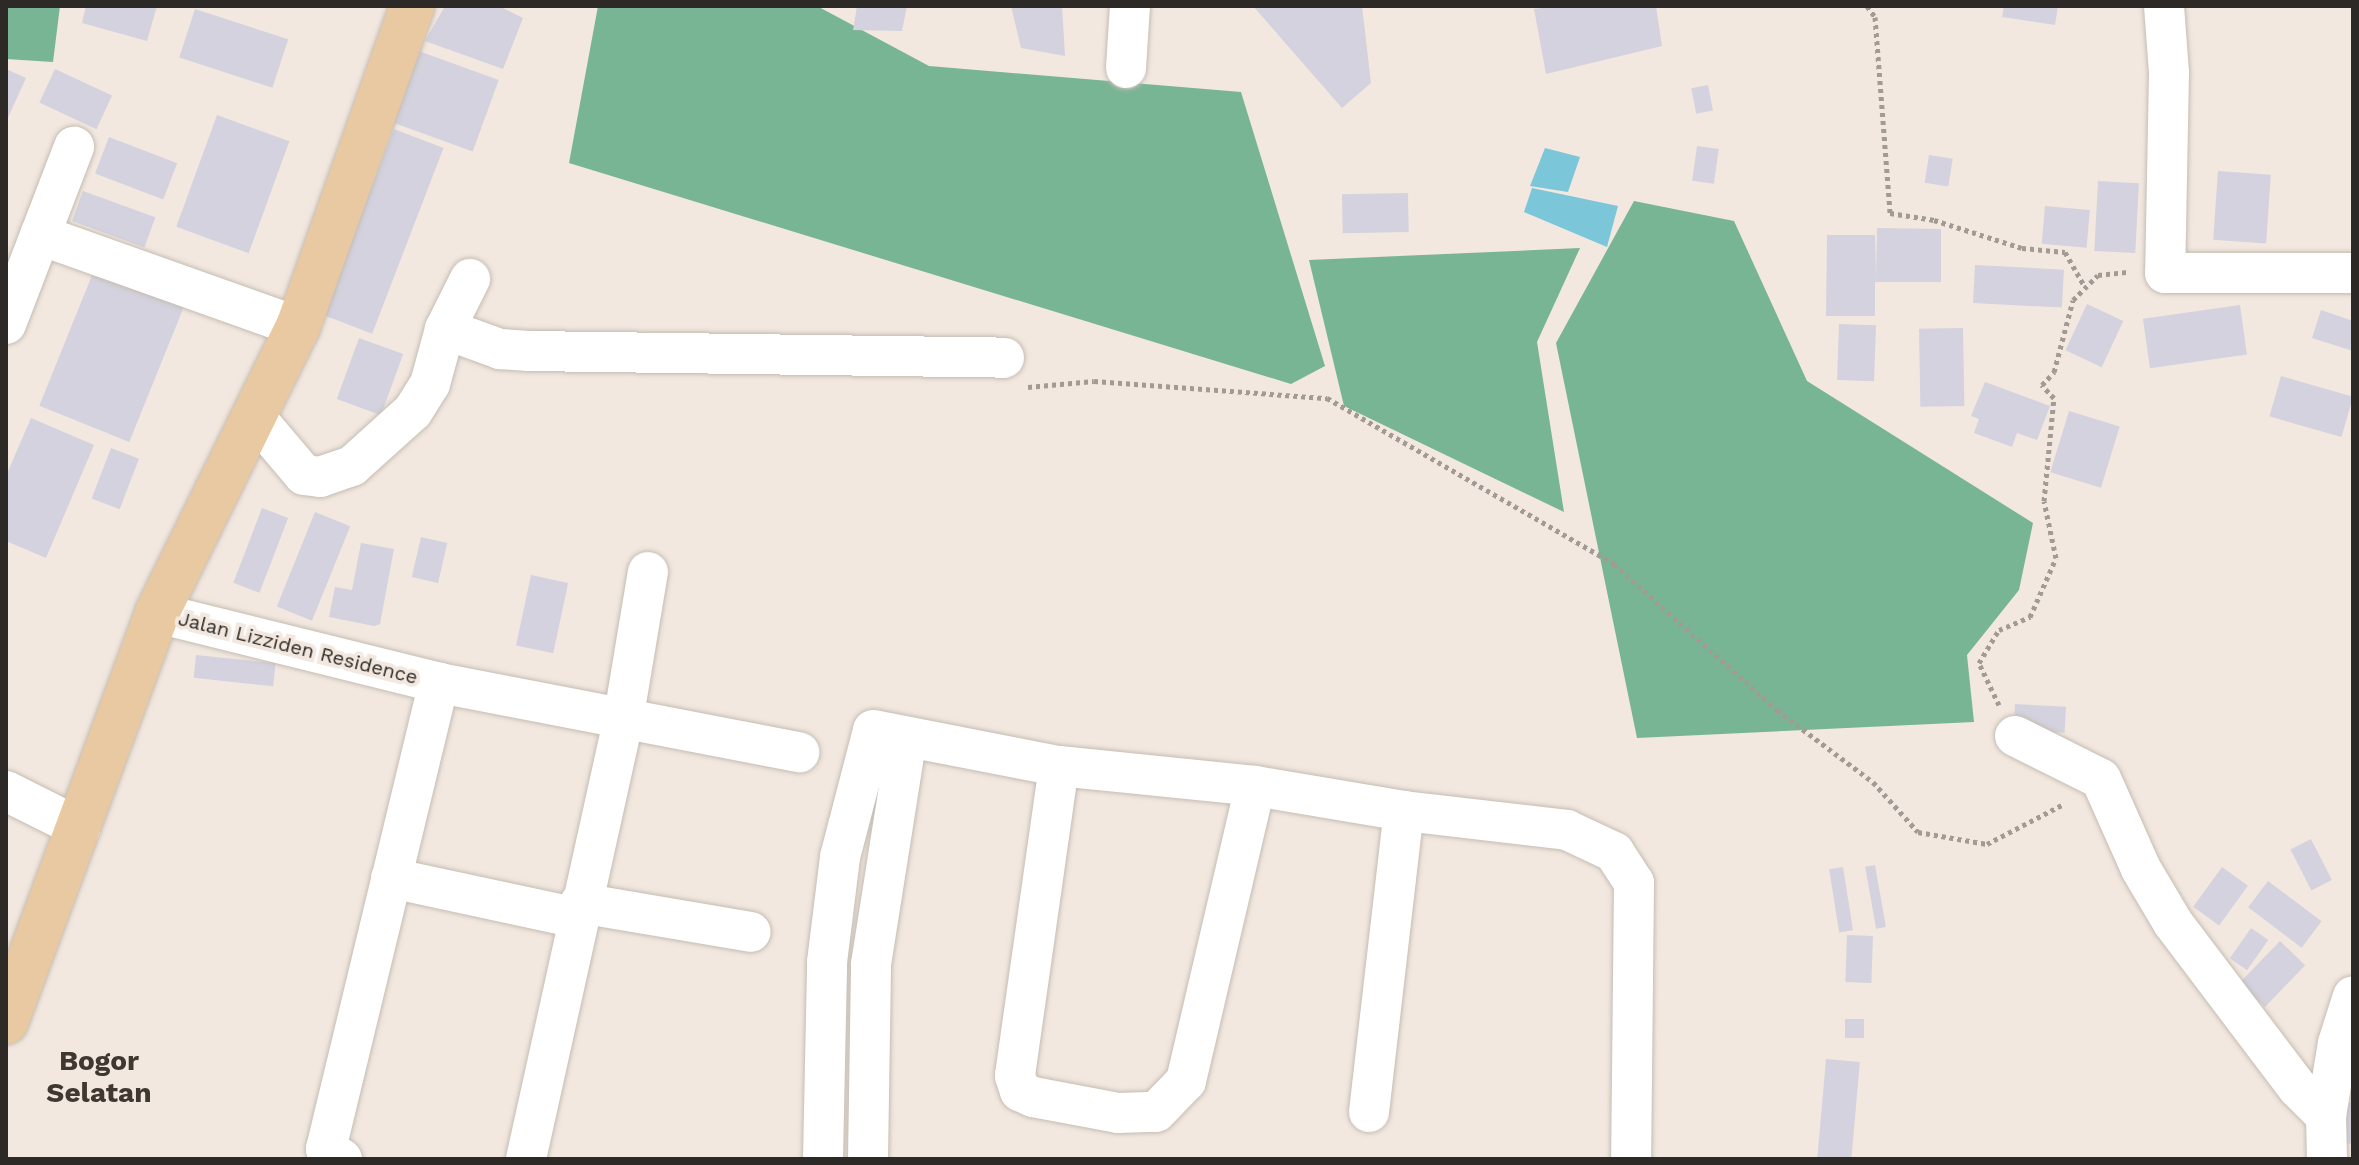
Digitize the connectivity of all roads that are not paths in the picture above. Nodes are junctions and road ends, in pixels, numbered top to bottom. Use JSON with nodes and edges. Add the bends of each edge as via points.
{"nodes":[{"id":1,"x":412,"y":6,"type":"edge"},
{"id":2,"x":1130,"y":6,"type":"edge"},
{"id":3,"x":2164,"y":6,"type":"edge"},
{"id":4,"x":1126,"y":68,"type":"dead end"},
{"id":5,"x":74,"y":147,"type":"dead end"},
{"id":6,"x":40,"y":235,"type":"junction"},
{"id":7,"x":2353,"y":273,"type":"edge"},
{"id":8,"x":470,"y":279,"type":"dead end"},
{"id":9,"x":6,"y":324,"type":"edge"},
{"id":10,"x":298,"y":327,"type":"junction"},
{"id":11,"x":445,"y":329,"type":"junction"},
{"id":12,"x":1004,"y":358,"type":"road end"},
{"id":13,"x":254,"y":416,"type":"junction"},
{"id":14,"x":648,"y":572,"type":"dead end"},
{"id":15,"x":157,"y":613,"type":"junction"},
{"id":16,"x":439,"y":683,"type":"junction"},
{"id":17,"x":623,"y":721,"type":"junction"},
{"id":18,"x":2015,"y":736,"type":"road end"},
{"id":19,"x":907,"y":737,"type":"junction"},
{"id":20,"x":799,"y":752,"type":"dead end"},
{"id":21,"x":1059,"y":766,"type":"junction"},
{"id":22,"x":1255,"y":786,"type":"junction"},
{"id":23,"x":6,"y":791,"type":"edge"},
{"id":24,"x":1404,"y":811,"type":"junction"},
{"id":25,"x":80,"y":828,"type":"junction"},
{"id":26,"x":391,"y":878,"type":"junction"},
{"id":27,"x":579,"y":911,"type":"junction"},
{"id":28,"x":751,"y":932,"type":"dead end"},
{"id":29,"x":2353,"y":996,"type":"edge"},
{"id":30,"x":6,"y":1022,"type":"edge"},
{"id":31,"x":822,"y":1112,"type":"junction"},
{"id":32,"x":1369,"y":1112,"type":"dead end"},
{"id":33,"x":869,"y":1114,"type":"junction"},
{"id":34,"x":2326,"y":1116,"type":"junction"},
{"id":35,"x":342,"y":1159,"type":"edge"},
{"id":36,"x":526,"y":1159,"type":"edge"},
{"id":37,"x":823,"y":1159,"type":"edge"},
{"id":38,"x":868,"y":1159,"type":"edge"},
{"id":39,"x":1631,"y":1159,"type":"edge"},
{"id":40,"x":2327,"y":1159,"type":"edge"}],
"edges":[{"from":1,"to":10,"type":"main road"},
{"from":2,"to":4,"type":"street"},
{"from":3,"to":7,"type":"street","via":[[2169,73],[2165,273]]},
{"from":5,"to":6,"type":"street"},
{"from":6,"to":9,"type":"street"},
{"from":6,"to":10,"type":"street"},
{"from":8,"to":11,"type":"street"},
{"from":10,"to":13,"type":"main road"},
{"from":11,"to":12,"type":"street","via":[[500,349],[529,351]]},
{"from":11,"to":13,"type":"street","via":[[430,384],[413,411],[352,466],[320,477],[304,475]]},
{"from":13,"to":15,"type":"main road"},
{"from":14,"to":17,"type":"street"},
{"from":15,"to":16,"type":"street","name":"Jalan Lizziden Residence"},
{"from":15,"to":25,"type":"main road"},
{"from":16,"to":17,"type":"street","name":"Jalan Lizziden Residence"},
{"from":16,"to":26,"type":"street","name":"Jalan Lizziden Residence"},
{"from":17,"to":20,"type":"street","name":"Jalan Lizziden Residence"},
{"from":17,"to":27,"type":"street"},
{"from":18,"to":34,"type":"street","via":[[2101,779],[2141,869],[2173,923],[2298,1088]]},
{"from":19,"to":21,"type":"street"},
{"from":19,"to":31,"type":"street","via":[[873,730],[840,857],[827,962]]},
{"from":19,"to":33,"type":"street","via":[[871,964]]},
{"from":21,"to":22,"type":"street"},
{"from":21,"to":22,"type":"street","via":[[1015,1076],[1020,1091],[1033,1097],[1118,1113],[1156,1112],[1186,1081]]},
{"from":22,"to":24,"type":"street"},
{"from":23,"to":25,"type":"street"},
{"from":24,"to":32,"type":"street"},
{"from":24,"to":39,"type":"street","via":[[1567,830],[1614,852],[1627,868],[1634,883]]},
{"from":25,"to":30,"type":"main road"},
{"from":26,"to":27,"type":"street"},
{"from":26,"to":35,"type":"street","name":"Jalan Lizziden Residence","via":[[326,1149]]},
{"from":27,"to":28,"type":"street"},
{"from":27,"to":36,"type":"street"},
{"from":29,"to":34,"type":"street","via":[[2338,1043]]},
{"from":31,"to":33,"type":"street"},
{"from":31,"to":37,"type":"street"},
{"from":33,"to":38,"type":"street"},
{"from":34,"to":40,"type":"street"}]}
